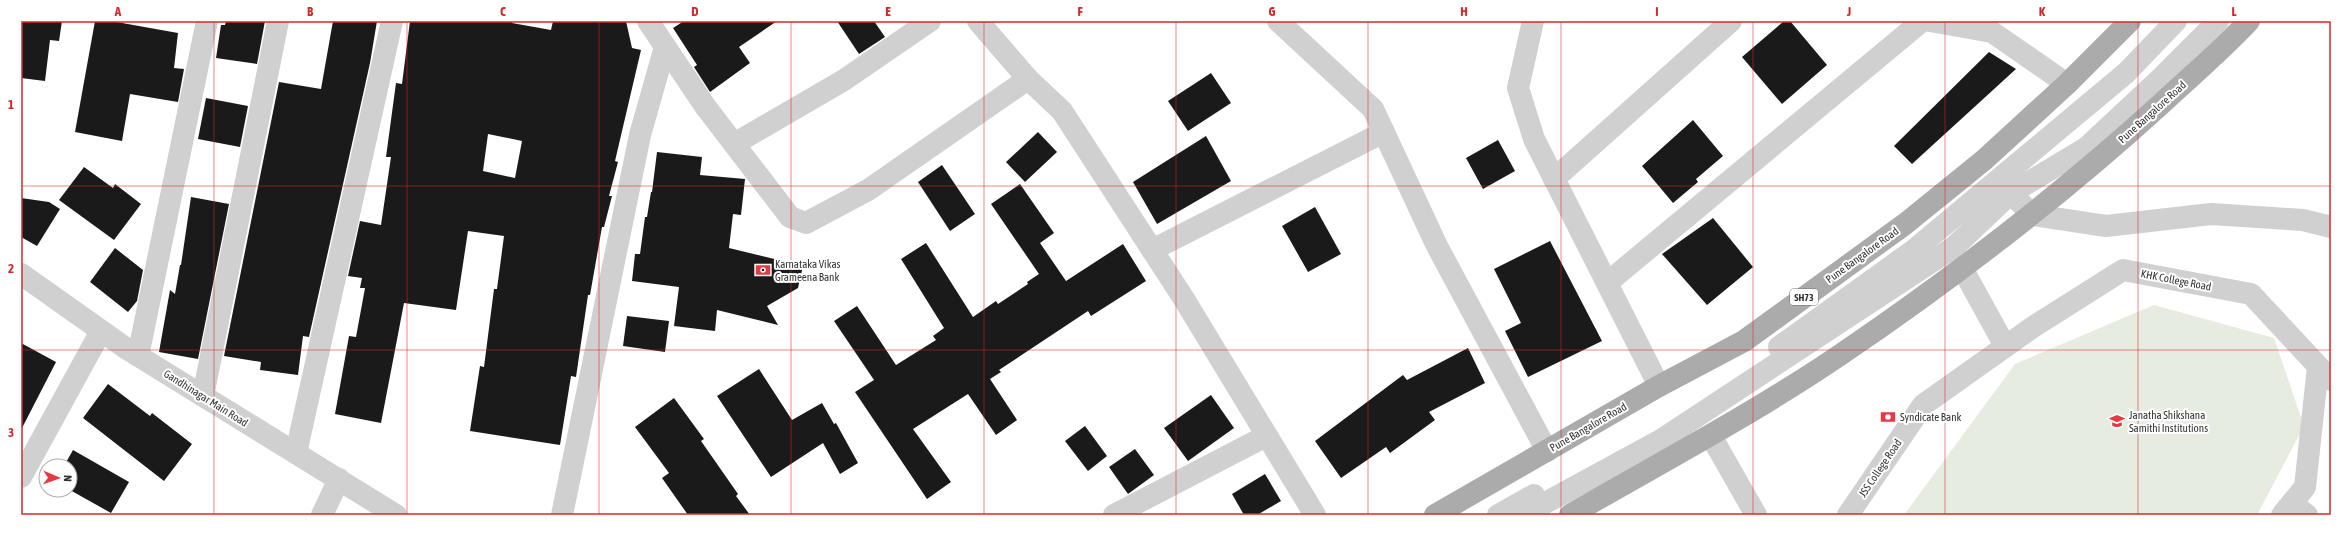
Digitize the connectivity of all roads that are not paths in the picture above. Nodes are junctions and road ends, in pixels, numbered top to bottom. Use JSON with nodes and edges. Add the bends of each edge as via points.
{"nodes":[{"id":1,"x":207,"y":21,"type":"edge"},
{"id":2,"x":278,"y":21,"type":"edge"},
{"id":3,"x":392,"y":21,"type":"edge"},
{"id":4,"x":930,"y":21,"type":"edge"},
{"id":5,"x":978,"y":21,"type":"edge"},
{"id":6,"x":1278,"y":21,"type":"edge"},
{"id":7,"x":1533,"y":21,"type":"edge"},
{"id":8,"x":1731,"y":21,"type":"edge"},
{"id":9,"x":1922,"y":21,"type":"edge"},
{"id":10,"x":1930,"y":21,"type":"edge"},
{"id":11,"x":2130,"y":21,"type":"edge"},
{"id":12,"x":2176,"y":21,"type":"edge"},
{"id":13,"x":2218,"y":21,"type":"edge"},
{"id":14,"x":2250,"y":21,"type":"edge"},
{"id":15,"x":653,"y":23,"type":"edge"},
{"id":16,"x":665,"y":47,"type":"junction"},
{"id":17,"x":1028,"y":79,"type":"junction"},
{"id":18,"x":2067,"y":84,"type":"junction"},
{"id":19,"x":1384,"y":132,"type":"junction"},
{"id":20,"x":734,"y":144,"type":"junction"},
{"id":21,"x":1984,"y":160,"type":"junction"},
{"id":22,"x":1554,"y":179,"type":"junction"},
{"id":23,"x":2004,"y":187,"type":"junction"},
{"id":24,"x":2033,"y":215,"type":"junction"},
{"id":25,"x":2331,"y":227,"type":"edge"},
{"id":26,"x":1152,"y":250,"type":"junction"},
{"id":27,"x":1962,"y":268,"type":"junction"},
{"id":28,"x":21,"y":274,"type":"edge"},
{"id":29,"x":1607,"y":283,"type":"junction"},
{"id":30,"x":101,"y":331,"type":"junction"},
{"id":31,"x":2005,"y":346,"type":"junction"},
{"id":32,"x":138,"y":356,"type":"junction"},
{"id":33,"x":2324,"y":374,"type":"edge"},
{"id":34,"x":1659,"y":386,"type":"junction"},
{"id":35,"x":203,"y":396,"type":"junction"},
{"id":36,"x":1266,"y":436,"type":"junction"},
{"id":37,"x":1711,"y":436,"type":"junction"},
{"id":38,"x":1547,"y":451,"type":"junction"},
{"id":39,"x":296,"y":453,"type":"junction"},
{"id":40,"x":21,"y":477,"type":"edge"},
{"id":41,"x":338,"y":479,"type":"junction"},
{"id":42,"x":2294,"y":511,"type":"edge"},
{"id":43,"x":322,"y":515,"type":"edge"},
{"id":44,"x":396,"y":515,"type":"edge"},
{"id":45,"x":562,"y":515,"type":"edge"},
{"id":46,"x":1114,"y":515,"type":"edge"},
{"id":47,"x":1315,"y":515,"type":"edge"},
{"id":48,"x":1435,"y":515,"type":"edge"},
{"id":49,"x":1498,"y":515,"type":"edge"},
{"id":50,"x":1523,"y":515,"type":"edge"},
{"id":51,"x":1570,"y":515,"type":"edge"},
{"id":52,"x":1756,"y":515,"type":"edge"},
{"id":53,"x":1848,"y":515,"type":"edge"}],
"edges":[{"from":1,"to":32,"type":"street"},
{"from":2,"to":35,"type":"street"},
{"from":3,"to":39,"type":"street"},
{"from":4,"to":20,"type":"street","via":[[844,80]]},
{"from":5,"to":17,"type":"street"},
{"from":6,"to":19,"type":"street","via":[[1373,109]]},
{"from":7,"to":22,"type":"street","via":[[1518,88],[1534,139]]},
{"from":8,"to":22,"type":"street"},
{"from":9,"to":29,"type":"street"},
{"from":10,"to":18,"type":"street","via":[[1992,32]]},
{"from":11,"to":18,"type":"main road","name":"Pune Bangalore Road","number":"SH73"},
{"from":12,"to":23,"type":"street","via":[[2126,73]]},
{"from":13,"to":23,"type":"street","via":[[2086,148]]},
{"from":14,"to":24,"type":"main road","name":"Pune Bangalore Road","via":[[2109,151]]},
{"from":15,"to":16,"type":"street"},
{"from":16,"to":20,"type":"street"},
{"from":16,"to":45,"type":"street","via":[[640,135]]},
{"from":17,"to":20,"type":"street","via":[[868,190],[806,223],[790,217]]},
{"from":17,"to":26,"type":"street","via":[[1062,111]]},
{"from":18,"to":21,"type":"main road","name":"Pune Bangalore Road","number":"SH73"},
{"from":19,"to":26,"type":"street"},
{"from":19,"to":38,"type":"street","via":[[1437,246]]},
{"from":21,"to":23,"type":"street"},
{"from":21,"to":34,"type":"main road","name":"Pune Bangalore Road","number":"SH73","via":[[1905,224],[1744,341]]},
{"from":22,"to":29,"type":"street"},
{"from":23,"to":24,"type":"street"},
{"from":23,"to":49,"type":"street","via":[[1719,389]]},
{"from":23,"to":50,"type":"street","via":[[1954,247],[1662,440]]},
{"from":24,"to":25,"type":"street","via":[[2106,226],[2211,214],[2303,220]]},
{"from":24,"to":27,"type":"main road","name":"Pune Bangalore Road"},
{"from":26,"to":36,"type":"street"},
{"from":27,"to":31,"type":"street"},
{"from":27,"to":37,"type":"main road","name":"Pune Bangalore Road","via":[[1839,356]]},
{"from":28,"to":30,"type":"street","name":"Gandhinagar Main Road"},
{"from":29,"to":34,"type":"street"},
{"from":30,"to":32,"type":"street","name":"Gandhinagar Main Road"},
{"from":30,"to":40,"type":"street"},
{"from":31,"to":33,"type":"street","name":"KHK College Road","via":[[2123,270],[2251,294]]},
{"from":31,"to":53,"type":"street","name":"JSS College Road","via":[[1923,405]]},
{"from":32,"to":35,"type":"street","name":"Gandhinagar Main Road"},
{"from":33,"to":42,"type":"street","via":[[2305,487]]},
{"from":34,"to":38,"type":"main road","name":"Pune Bangalore Road","number":"SH73"},
{"from":35,"to":39,"type":"street","name":"Gandhinagar Main Road"},
{"from":36,"to":46,"type":"street"},
{"from":36,"to":47,"type":"street"},
{"from":37,"to":51,"type":"main road","name":"Pune Bangalore Road"},
{"from":37,"to":52,"type":"street"},
{"from":38,"to":48,"type":"main road","name":"Pune Bangalore Road","number":"SH73"},
{"from":39,"to":41,"type":"street","name":"Gandhinagar Main Road"},
{"from":41,"to":43,"type":"street"},
{"from":41,"to":44,"type":"street","name":"Gandhinagar Main Road"}]}
